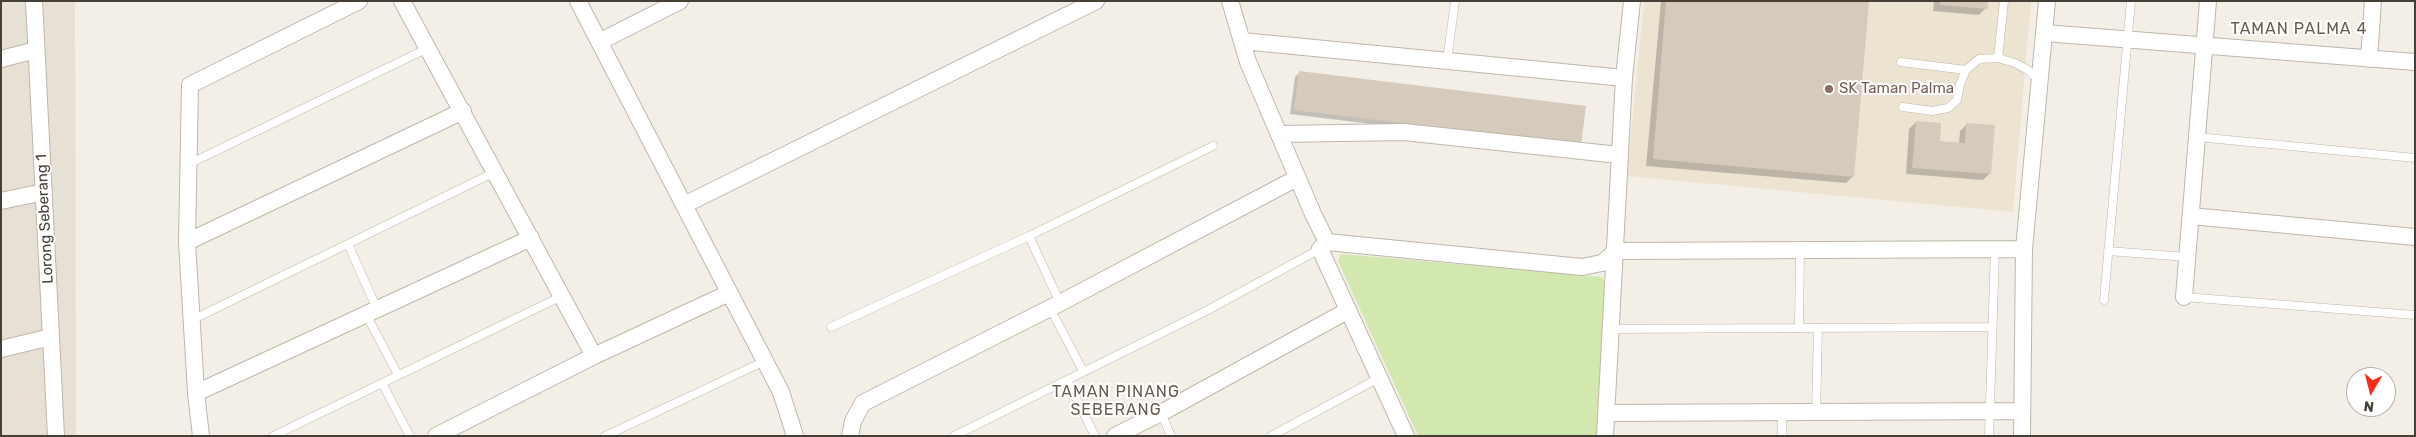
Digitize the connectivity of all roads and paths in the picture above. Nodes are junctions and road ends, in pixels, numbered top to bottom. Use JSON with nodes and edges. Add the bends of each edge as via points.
{"nodes":[{"id":1,"x":34,"y":1,"type":"edge"},
{"id":2,"x":359,"y":1,"type":"edge"},
{"id":3,"x":402,"y":1,"type":"edge"},
{"id":4,"x":578,"y":1,"type":"edge"},
{"id":5,"x":680,"y":1,"type":"edge"},
{"id":6,"x":1096,"y":1,"type":"edge"},
{"id":7,"x":1230,"y":1,"type":"edge"},
{"id":8,"x":1455,"y":1,"type":"edge"},
{"id":9,"x":1631,"y":1,"type":"edge"},
{"id":10,"x":2004,"y":1,"type":"edge"},
{"id":11,"x":2047,"y":1,"type":"edge"},
{"id":12,"x":2131,"y":1,"type":"edge"},
{"id":13,"x":2208,"y":1,"type":"edge"},
{"id":14,"x":2373,"y":1,"type":"edge"},
{"id":15,"x":2045,"y":33,"type":"junction"},
{"id":16,"x":2129,"y":39,"type":"junction"},
{"id":17,"x":1242,"y":41,"type":"junction"},
{"id":18,"x":599,"y":42,"type":"junction"},
{"id":19,"x":2204,"y":46,"type":"junction"},
{"id":20,"x":428,"y":48,"type":"junction"},
{"id":21,"x":36,"y":50,"type":"junction"},
{"id":22,"x":1998,"y":58,"type":"junction"},
{"id":23,"x":1,"y":59,"type":"edge"},
{"id":24,"x":2369,"y":59,"type":"junction"},
{"id":25,"x":1901,"y":62,"type":"dead end"},
{"id":26,"x":2415,"y":62,"type":"edge"},
{"id":27,"x":1446,"y":63,"type":"junction"},
{"id":28,"x":1966,"y":70,"type":"junction"},
{"id":29,"x":1624,"y":78,"type":"junction"},
{"id":30,"x":2040,"y":81,"type":"junction"},
{"id":31,"x":1903,"y":107,"type":"dead end"},
{"id":32,"x":463,"y":111,"type":"junction"},
{"id":33,"x":1279,"y":134,"type":"junction"},
{"id":34,"x":2197,"y":137,"type":"junction"},
{"id":35,"x":1213,"y":146,"type":"dead end"},
{"id":36,"x":1619,"y":155,"type":"junction"},
{"id":37,"x":2415,"y":158,"type":"edge"},
{"id":38,"x":189,"y":164,"type":"junction"},
{"id":39,"x":496,"y":172,"type":"junction"},
{"id":40,"x":1298,"y":178,"type":"junction"},
{"id":41,"x":44,"y":192,"type":"junction"},
{"id":42,"x":1,"y":201,"type":"edge"},
{"id":43,"x":684,"y":206,"type":"junction"},
{"id":44,"x":2191,"y":216,"type":"junction"},
{"id":45,"x":1029,"y":236,"type":"junction"},
{"id":46,"x":2415,"y":237,"type":"edge"},
{"id":47,"x":531,"y":238,"type":"junction"},
{"id":48,"x":187,"y":242,"type":"junction"},
{"id":49,"x":348,"y":244,"type":"junction"},
{"id":50,"x":1323,"y":245,"type":"junction"},
{"id":51,"x":1995,"y":249,"type":"junction"},
{"id":52,"x":2024,"y":249,"type":"junction"},
{"id":53,"x":1800,"y":250,"type":"junction"},
{"id":54,"x":1616,"y":251,"type":"junction"},
{"id":55,"x":2108,"y":251,"type":"junction"},
{"id":56,"x":2188,"y":257,"type":"junction"},
{"id":57,"x":729,"y":293,"type":"junction"},
{"id":58,"x":562,"y":295,"type":"junction"},
{"id":59,"x":2184,"y":297,"type":"joint"},
{"id":60,"x":2104,"y":300,"type":"dead end"},
{"id":61,"x":1055,"y":306,"type":"junction"},
{"id":62,"x":1347,"y":311,"type":"junction"},
{"id":63,"x":372,"y":312,"type":"junction"},
{"id":64,"x":2415,"y":315,"type":"edge"},
{"id":65,"x":192,"y":320,"type":"junction"},
{"id":66,"x":1992,"y":327,"type":"junction"},
{"id":67,"x":831,"y":328,"type":"dead end"},
{"id":68,"x":1799,"y":328,"type":"junction"},
{"id":69,"x":1818,"y":328,"type":"junction"},
{"id":70,"x":1611,"y":329,"type":"junction"},
{"id":71,"x":51,"y":337,"type":"junction"},
{"id":72,"x":1,"y":349,"type":"edge"},
{"id":73,"x":594,"y":356,"type":"junction"},
{"id":74,"x":765,"y":360,"type":"junction"},
{"id":75,"x":1083,"y":371,"type":"junction"},
{"id":76,"x":398,"y":375,"type":"junction"},
{"id":77,"x":1379,"y":378,"type":"junction"},
{"id":78,"x":1067,"y":380,"type":"junction"},
{"id":79,"x":382,"y":383,"type":"junction"},
{"id":80,"x":196,"y":393,"type":"junction"},
{"id":81,"x":1989,"y":409,"type":"junction"},
{"id":82,"x":2022,"y":411,"type":"junction"},
{"id":83,"x":1161,"y":413,"type":"junction"},
{"id":84,"x":1606,"y":413,"type":"junction"},
{"id":85,"x":1782,"y":413,"type":"junction"},
{"id":86,"x":1816,"y":413,"type":"junction"},
{"id":87,"x":56,"y":436,"type":"edge"},
{"id":88,"x":201,"y":436,"type":"edge"},
{"id":89,"x":273,"y":436,"type":"edge"},
{"id":90,"x":410,"y":436,"type":"edge"},
{"id":91,"x":436,"y":436,"type":"edge"},
{"id":92,"x":605,"y":436,"type":"edge"},
{"id":93,"x":795,"y":436,"type":"edge"},
{"id":94,"x":850,"y":436,"type":"edge"},
{"id":95,"x":954,"y":436,"type":"edge"},
{"id":96,"x":1095,"y":436,"type":"edge"},
{"id":97,"x":1115,"y":436,"type":"edge"},
{"id":98,"x":1170,"y":436,"type":"edge"},
{"id":99,"x":1271,"y":436,"type":"edge"},
{"id":100,"x":1406,"y":436,"type":"edge"},
{"id":101,"x":1605,"y":436,"type":"edge"},
{"id":102,"x":1782,"y":436,"type":"edge"},
{"id":103,"x":1989,"y":436,"type":"edge"},
{"id":104,"x":2022,"y":436,"type":"edge"}],
"edges":[{"from":1,"to":21,"type":"street","name":"Lorong Seberang 1"},
{"from":2,"to":38,"type":"street","via":[[190,85]]},
{"from":3,"to":20,"type":"street"},
{"from":4,"to":18,"type":"street"},
{"from":5,"to":18,"type":"street"},
{"from":6,"to":43,"type":"street"},
{"from":7,"to":17,"type":"street"},
{"from":8,"to":27,"type":"lane"},
{"from":9,"to":29,"type":"street"},
{"from":10,"to":22,"type":"lane"},
{"from":11,"to":15,"type":"street"},
{"from":12,"to":16,"type":"lane"},
{"from":13,"to":19,"type":"street"},
{"from":14,"to":24,"type":"street"},
{"from":15,"to":16,"type":"street"},
{"from":15,"to":30,"type":"street"},
{"from":16,"to":19,"type":"street"},
{"from":16,"to":55,"type":"lane"},
{"from":17,"to":27,"type":"street"},
{"from":17,"to":33,"type":"street"},
{"from":18,"to":43,"type":"street"},
{"from":19,"to":24,"type":"street"},
{"from":19,"to":34,"type":"street"},
{"from":20,"to":32,"type":"street"},
{"from":20,"to":38,"type":"lane"},
{"from":21,"to":23,"type":"street"},
{"from":21,"to":41,"type":"street","name":"Lorong Seberang 1"},
{"from":22,"to":28,"type":"lane","via":[[1979,58]]},
{"from":22,"to":30,"type":"lane","via":[[2028,70]]},
{"from":24,"to":26,"type":"street"},
{"from":25,"to":28,"type":"lane"},
{"from":27,"to":29,"type":"street"},
{"from":28,"to":31,"type":"lane","via":[[1958,100],[1948,108],[1932,111]]},
{"from":29,"to":36,"type":"street"},
{"from":30,"to":52,"type":"street"},
{"from":32,"to":39,"type":"street"},
{"from":32,"to":48,"type":"street"},
{"from":33,"to":36,"type":"street","via":[[1404,132]]},
{"from":33,"to":40,"type":"street"},
{"from":34,"to":37,"type":"lane"},
{"from":34,"to":44,"type":"street"},
{"from":35,"to":45,"type":"lane"},
{"from":36,"to":54,"type":"street"},
{"from":38,"to":48,"type":"street"},
{"from":39,"to":47,"type":"street"},
{"from":39,"to":49,"type":"lane"},
{"from":40,"to":50,"type":"street"},
{"from":40,"to":61,"type":"street"},
{"from":41,"to":42,"type":"street"},
{"from":41,"to":71,"type":"street","name":"Lorong Seberang 1"},
{"from":43,"to":57,"type":"street"},
{"from":44,"to":46,"type":"street"},
{"from":44,"to":56,"type":"street"},
{"from":45,"to":61,"type":"lane"},
{"from":45,"to":67,"type":"lane"},
{"from":47,"to":58,"type":"street"},
{"from":47,"to":63,"type":"street"},
{"from":48,"to":65,"type":"street"},
{"from":49,"to":63,"type":"lane"},
{"from":49,"to":65,"type":"lane"},
{"from":50,"to":54,"type":"street","via":[[1582,267],[1602,263]]},
{"from":50,"to":62,"type":"street"},
{"from":50,"to":75,"type":"lane","via":[[1206,311]]},
{"from":51,"to":52,"type":"street"},
{"from":51,"to":53,"type":"street"},
{"from":51,"to":66,"type":"lane"},
{"from":52,"to":82,"type":"street"},
{"from":53,"to":54,"type":"street"},
{"from":53,"to":68,"type":"lane"},
{"from":54,"to":70,"type":"street"},
{"from":55,"to":56,"type":"lane"},
{"from":55,"to":60,"type":"lane"},
{"from":56,"to":59,"type":"street"},
{"from":57,"to":73,"type":"street"},
{"from":57,"to":74,"type":"street"},
{"from":58,"to":73,"type":"street"},
{"from":58,"to":76,"type":"lane"},
{"from":59,"to":64,"type":"lane"},
{"from":61,"to":75,"type":"lane"},
{"from":61,"to":94,"type":"street","via":[[863,403],[853,421]]},
{"from":62,"to":77,"type":"street"},
{"from":62,"to":83,"type":"street"},
{"from":63,"to":76,"type":"lane"},
{"from":63,"to":80,"type":"street"},
{"from":65,"to":80,"type":"street"},
{"from":66,"to":69,"type":"lane"},
{"from":66,"to":81,"type":"lane"},
{"from":68,"to":69,"type":"lane"},
{"from":68,"to":70,"type":"lane"},
{"from":69,"to":86,"type":"lane"},
{"from":70,"to":84,"type":"street"},
{"from":71,"to":72,"type":"street"},
{"from":71,"to":87,"type":"street","name":"Lorong Seberang 1"},
{"from":73,"to":91,"type":"street"},
{"from":74,"to":92,"type":"lane"},
{"from":74,"to":93,"type":"street","via":[[781,392]]},
{"from":75,"to":78,"type":"lane"},
{"from":76,"to":79,"type":"lane"},
{"from":77,"to":99,"type":"lane"},
{"from":77,"to":100,"type":"street"},
{"from":78,"to":95,"type":"lane"},
{"from":78,"to":96,"type":"lane"},
{"from":79,"to":89,"type":"lane"},
{"from":79,"to":90,"type":"lane"},
{"from":80,"to":88,"type":"street"},
{"from":81,"to":82,"type":"street"},
{"from":81,"to":86,"type":"street"},
{"from":81,"to":103,"type":"lane"},
{"from":82,"to":104,"type":"street"},
{"from":83,"to":97,"type":"street"},
{"from":83,"to":98,"type":"lane"},
{"from":84,"to":85,"type":"street"},
{"from":84,"to":101,"type":"street"},
{"from":85,"to":86,"type":"street"},
{"from":85,"to":102,"type":"lane"}]}
